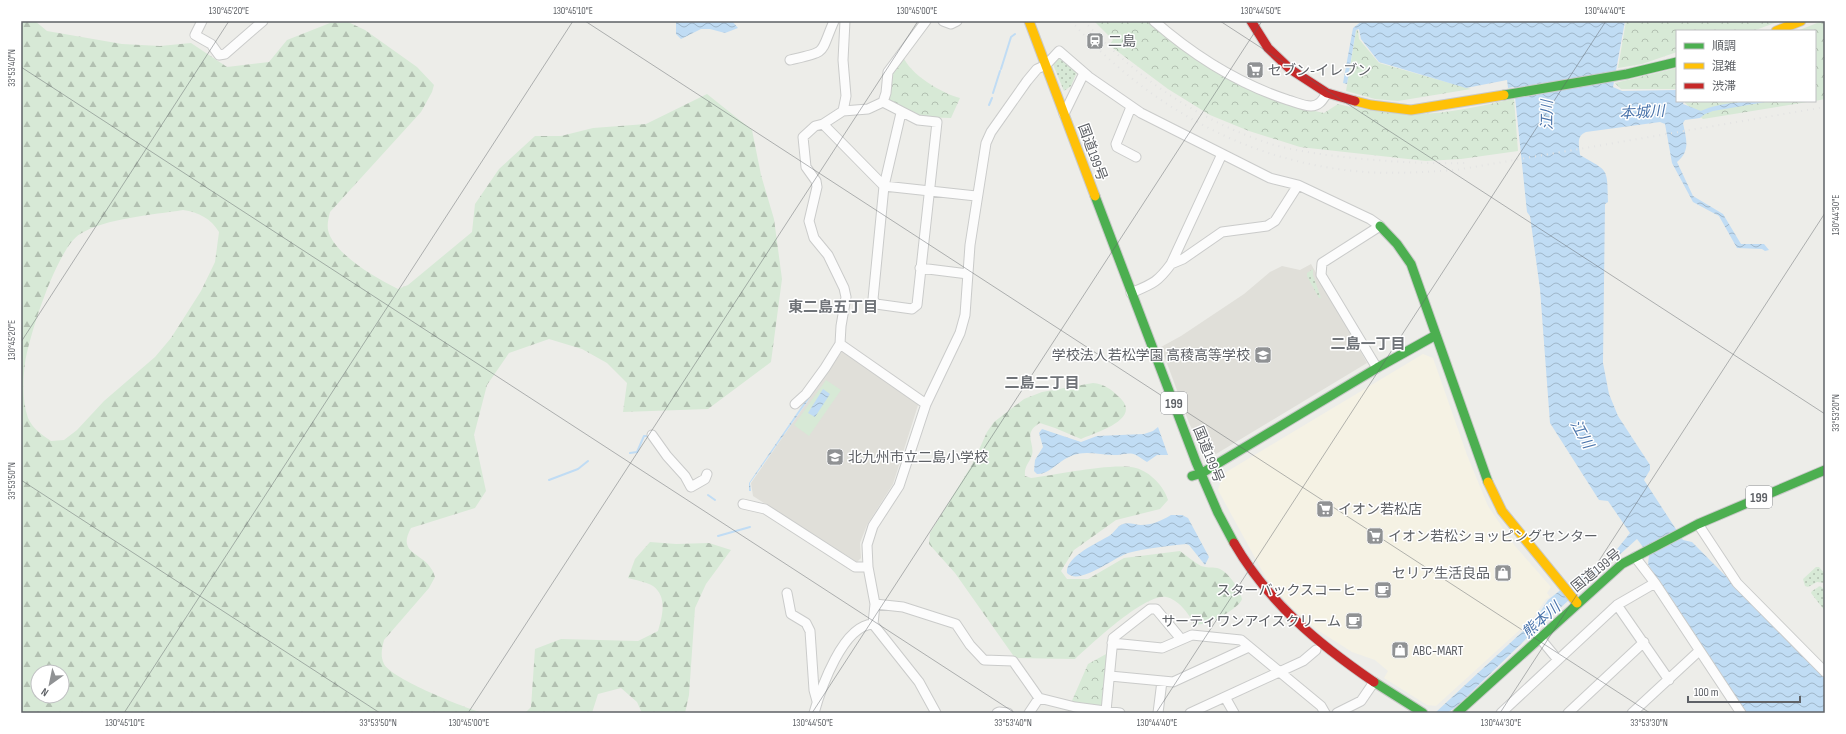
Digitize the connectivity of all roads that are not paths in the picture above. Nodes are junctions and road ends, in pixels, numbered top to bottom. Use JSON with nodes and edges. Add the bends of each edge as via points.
{"nodes":[{"id":1,"x":202,"y":21,"type":"edge"},
{"id":2,"x":263,"y":21,"type":"edge"},
{"id":3,"x":834,"y":21,"type":"edge"},
{"id":4,"x":845,"y":21,"type":"edge"},
{"id":5,"x":926,"y":21,"type":"edge"},
{"id":6,"x":943,"y":21,"type":"edge"},
{"id":7,"x":957,"y":21,"type":"edge"},
{"id":8,"x":1019,"y":21,"type":"edge"},
{"id":9,"x":1030,"y":21,"type":"edge"},
{"id":10,"x":1154,"y":21,"type":"edge"},
{"id":11,"x":1250,"y":21,"type":"edge"},
{"id":12,"x":1801,"y":21,"type":"edge"},
{"id":13,"x":1778,"y":30,"type":"edge"},
{"id":14,"x":790,"y":60,"type":"dead end"},
{"id":15,"x":1676,"y":62,"type":"edge"},
{"id":16,"x":1046,"y":64,"type":"junction"},
{"id":17,"x":1038,"y":72,"type":"junction"},
{"id":18,"x":1084,"y":73,"type":"junction"},
{"id":19,"x":1326,"y":93,"type":"junction"},
{"id":20,"x":883,"y":102,"type":"junction"},
{"id":21,"x":1132,"y":107,"type":"junction"},
{"id":22,"x":843,"y":111,"type":"junction"},
{"id":23,"x":901,"y":113,"type":"junction"},
{"id":24,"x":1064,"y":114,"type":"junction"},
{"id":25,"x":823,"y":124,"type":"junction"},
{"id":26,"x":1222,"y":154,"type":"junction"},
{"id":27,"x":1136,"y":157,"type":"dead end"},
{"id":28,"x":1298,"y":185,"type":"junction"},
{"id":29,"x":884,"y":186,"type":"junction"},
{"id":30,"x":928,"y":191,"type":"junction"},
{"id":31,"x":976,"y":196,"type":"junction"},
{"id":32,"x":1380,"y":226,"type":"junction"},
{"id":33,"x":1171,"y":264,"type":"junction"},
{"id":34,"x":920,"y":268,"type":"junction"},
{"id":35,"x":968,"y":274,"type":"junction"},
{"id":36,"x":1131,"y":293,"type":"junction"},
{"id":37,"x":1436,"y":335,"type":"junction"},
{"id":38,"x":840,"y":344,"type":"junction"},
{"id":39,"x":1377,"y":368,"type":"junction"},
{"id":40,"x":1161,"y":396,"type":"dead end"},
{"id":41,"x":795,"y":404,"type":"dead end"},
{"id":42,"x":926,"y":404,"type":"junction"},
{"id":43,"x":652,"y":434,"type":"dead end"},
{"id":44,"x":1825,"y":470,"type":"edge"},
{"id":45,"x":1202,"y":473,"type":"junction"},
{"id":46,"x":707,"y":474,"type":"dead end"},
{"id":47,"x":1192,"y":476,"type":"junction"},
{"id":48,"x":743,"y":504,"type":"dead end"},
{"id":49,"x":1204,"y":504,"type":"dead end"},
{"id":50,"x":1696,"y":525,"type":"junction"},
{"id":51,"x":1221,"y":538,"type":"dead end"},
{"id":52,"x":1637,"y":555,"type":"junction"},
{"id":53,"x":868,"y":567,"type":"junction"},
{"id":54,"x":1655,"y":583,"type":"junction"},
{"id":55,"x":787,"y":593,"type":"dead end"},
{"id":56,"x":1577,"y":603,"type":"junction"},
{"id":57,"x":875,"y":604,"type":"junction"},
{"id":58,"x":1617,"y":605,"type":"junction"},
{"id":59,"x":873,"y":624,"type":"junction"},
{"id":60,"x":1539,"y":638,"type":"junction"},
{"id":61,"x":1181,"y":640,"type":"junction"},
{"id":62,"x":1644,"y":642,"type":"junction"},
{"id":63,"x":1112,"y":643,"type":"junction"},
{"id":64,"x":1249,"y":647,"type":"junction"},
{"id":65,"x":1316,"y":650,"type":"junction"},
{"id":66,"x":1699,"y":651,"type":"junction"},
{"id":67,"x":1558,"y":660,"type":"junction"},
{"id":68,"x":1279,"y":672,"type":"junction"},
{"id":69,"x":1825,"y":672,"type":"edge"},
{"id":70,"x":1110,"y":676,"type":"junction"},
{"id":71,"x":1668,"y":680,"type":"junction"},
{"id":72,"x":1162,"y":681,"type":"junction"},
{"id":73,"x":1372,"y":684,"type":"junction"},
{"id":74,"x":1225,"y":697,"type":"junction"},
{"id":75,"x":1039,"y":698,"type":"junction"},
{"id":76,"x":817,"y":701,"type":"junction"},
{"id":77,"x":1075,"y":710,"type":"edge"},
{"id":78,"x":1106,"y":712,"type":"junction"},
{"id":79,"x":1461,"y":712,"type":"edge"},
{"id":80,"x":814,"y":713,"type":"edge"},
{"id":81,"x":936,"y":713,"type":"edge"},
{"id":82,"x":997,"y":713,"type":"edge"},
{"id":83,"x":1008,"y":713,"type":"edge"},
{"id":84,"x":1029,"y":713,"type":"edge"},
{"id":85,"x":1120,"y":713,"type":"edge"},
{"id":86,"x":1158,"y":713,"type":"edge"},
{"id":87,"x":1190,"y":713,"type":"edge"},
{"id":88,"x":1234,"y":713,"type":"edge"},
{"id":89,"x":1325,"y":713,"type":"edge"},
{"id":90,"x":1336,"y":713,"type":"edge"},
{"id":91,"x":1410,"y":713,"type":"edge"},
{"id":92,"x":1422,"y":713,"type":"edge"},
{"id":93,"x":1501,"y":713,"type":"edge"},
{"id":94,"x":1568,"y":713,"type":"edge"},
{"id":95,"x":1632,"y":713,"type":"edge"},
{"id":96,"x":1741,"y":713,"type":"edge"}],
"edges":[{"from":1,"to":2,"type":"street","via":[[195,35],[211,44],[219,55],[225,54]]},
{"from":3,"to":14,"type":"street","via":[[821,52]]},
{"from":4,"to":22,"type":"street","via":[[843,44],[846,96]]},
{"from":5,"to":20,"type":"street","via":[[888,72]]},
{"from":6,"to":7,"type":"street","via":[[951,24]]},
{"from":8,"to":17,"type":"main road"},
{"from":9,"to":16,"type":"main road","name":"国道199号","number":"199"},
{"from":10,"to":19,"type":"street","via":[[1173,38],[1203,58],[1271,94],[1312,106],[1320,103]]},
{"from":11,"to":19,"type":"main road","via":[[1268,48],[1290,69]]},
{"from":12,"to":13,"type":"main road"},
{"from":15,"to":19,"type":"main road","via":[[1627,74],[1411,110],[1371,105]]},
{"from":16,"to":17,"type":"street"},
{"from":16,"to":18,"type":"street","via":[[1059,51]]},
{"from":16,"to":24,"type":"main road","name":"国道199号","number":"199"},
{"from":17,"to":31,"type":"street","via":[[991,132],[986,143]]},
{"from":18,"to":21,"type":"street"},
{"from":18,"to":24,"type":"street"},
{"from":20,"to":22,"type":"street","via":[[868,109]]},
{"from":20,"to":23,"type":"street"},
{"from":21,"to":26,"type":"street"},
{"from":21,"to":27,"type":"street","via":[[1116,144]]},
{"from":22,"to":25,"type":"street"},
{"from":23,"to":29,"type":"street"},
{"from":23,"to":30,"type":"street","via":[[918,120],[937,122]]},
{"from":24,"to":36,"type":"main road","name":"国道199号","number":"199"},
{"from":25,"to":29,"type":"street"},
{"from":25,"to":38,"type":"street","via":[[815,126],[803,137],[806,167],[816,180],[817,187],[809,221],[814,238],[828,255],[844,288],[846,297]]},
{"from":26,"to":28,"type":"street","via":[[1270,178]]},
{"from":26,"to":33,"type":"street"},
{"from":28,"to":32,"type":"street"},
{"from":28,"to":33,"type":"street","via":[[1275,221],[1267,226],[1222,232],[1183,259]]},
{"from":29,"to":30,"type":"street"},
{"from":29,"to":34,"type":"street","via":[[873,299],[876,304],[912,309],[916,304]]},
{"from":30,"to":31,"type":"street"},
{"from":30,"to":34,"type":"street"},
{"from":31,"to":35,"type":"street"},
{"from":32,"to":37,"type":"main road","via":[[1396,242],[1411,264]]},
{"from":32,"to":39,"type":"street","via":[[1322,263],[1321,274]]},
{"from":33,"to":36,"type":"street","via":[[1153,284]]},
{"from":34,"to":35,"type":"street"},
{"from":35,"to":42,"type":"street","via":[[965,315],[960,333]]},
{"from":36,"to":45,"type":"main road","name":"国道199号","number":"199"},
{"from":37,"to":39,"type":"main road"},
{"from":37,"to":56,"type":"main road","via":[[1487,480],[1502,511]]},
{"from":38,"to":41,"type":"street","via":[[806,394]]},
{"from":38,"to":42,"type":"street"},
{"from":39,"to":45,"type":"main road"},
{"from":40,"to":47,"type":"main road","name":"国道199号","number":"199"},
{"from":42,"to":53,"type":"street","via":[[899,486],[873,526],[867,545]]},
{"from":43,"to":46,"type":"street","via":[[685,476],[691,488],[705,479]]},
{"from":44,"to":50,"type":"main road","name":"国道199号","number":"199"},
{"from":45,"to":47,"type":"main road"},
{"from":45,"to":73,"type":"main road","name":"国道199号","number":"199","via":[[1219,515],[1237,547],[1280,608]]},
{"from":47,"to":49,"type":"main road","name":"国道199号","number":"199"},
{"from":48,"to":53,"type":"street","via":[[765,509],[855,567]]},
{"from":50,"to":52,"type":"main road","name":"国道199号","number":"199"},
{"from":50,"to":69,"type":"street","via":[[1738,583]]},
{"from":51,"to":65,"type":"main road","name":"国道199号","number":"199","via":[[1274,611]]},
{"from":52,"to":54,"type":"street"},
{"from":52,"to":56,"type":"main road","name":"国道199号","number":"199","via":[[1622,564]]},
{"from":53,"to":57,"type":"street"},
{"from":54,"to":58,"type":"street"},
{"from":54,"to":66,"type":"street"},
{"from":55,"to":76,"type":"street","via":[[791,614],[806,623],[810,631]]},
{"from":56,"to":60,"type":"main road","name":"国道199号","number":"199"},
{"from":57,"to":59,"type":"street"},
{"from":57,"to":75,"type":"street","via":[[903,607],[956,624],[984,660],[1013,661]]},
{"from":58,"to":62,"type":"street"},
{"from":58,"to":67,"type":"street"},
{"from":59,"to":76,"type":"street","via":[[865,624],[853,633],[835,658]]},
{"from":59,"to":81,"type":"street","via":[[919,682]]},
{"from":60,"to":67,"type":"street"},
{"from":60,"to":79,"type":"main road","name":"国道199号","number":"199"},
{"from":61,"to":63,"type":"street","via":[[1162,648]]},
{"from":61,"to":63,"type":"street","via":[[1156,609],[1150,609],[1113,638]]},
{"from":61,"to":64,"type":"street","via":[[1192,635],[1240,640]]},
{"from":62,"to":71,"type":"street"},
{"from":62,"to":94,"type":"street"},
{"from":63,"to":70,"type":"street"},
{"from":64,"to":68,"type":"street"},
{"from":64,"to":72,"type":"street","via":[[1173,682]]},
{"from":65,"to":68,"type":"street","via":[[1303,661]]},
{"from":65,"to":73,"type":"main road","name":"国道199号","number":"199"},
{"from":66,"to":71,"type":"street"},
{"from":66,"to":96,"type":"street"},
{"from":67,"to":93,"type":"street"},
{"from":68,"to":74,"type":"street"},
{"from":68,"to":89,"type":"street","via":[[1321,706]]},
{"from":70,"to":72,"type":"street"},
{"from":70,"to":78,"type":"street"},
{"from":71,"to":95,"type":"street"},
{"from":72,"to":86,"type":"street"},
{"from":73,"to":90,"type":"street","via":[[1361,701]]},
{"from":73,"to":91,"type":"main road","name":"国道199号","number":"199"},
{"from":73,"to":92,"type":"main road","name":"国道199号","number":"199"},
{"from":74,"to":87,"type":"street"},
{"from":74,"to":88,"type":"street"},
{"from":75,"to":77,"type":"street"},
{"from":75,"to":84,"type":"street"},
{"from":76,"to":80,"type":"street"},
{"from":77,"to":78,"type":"street"},
{"from":78,"to":85,"type":"street"},
{"from":82,"to":83,"type":"street"}]}
